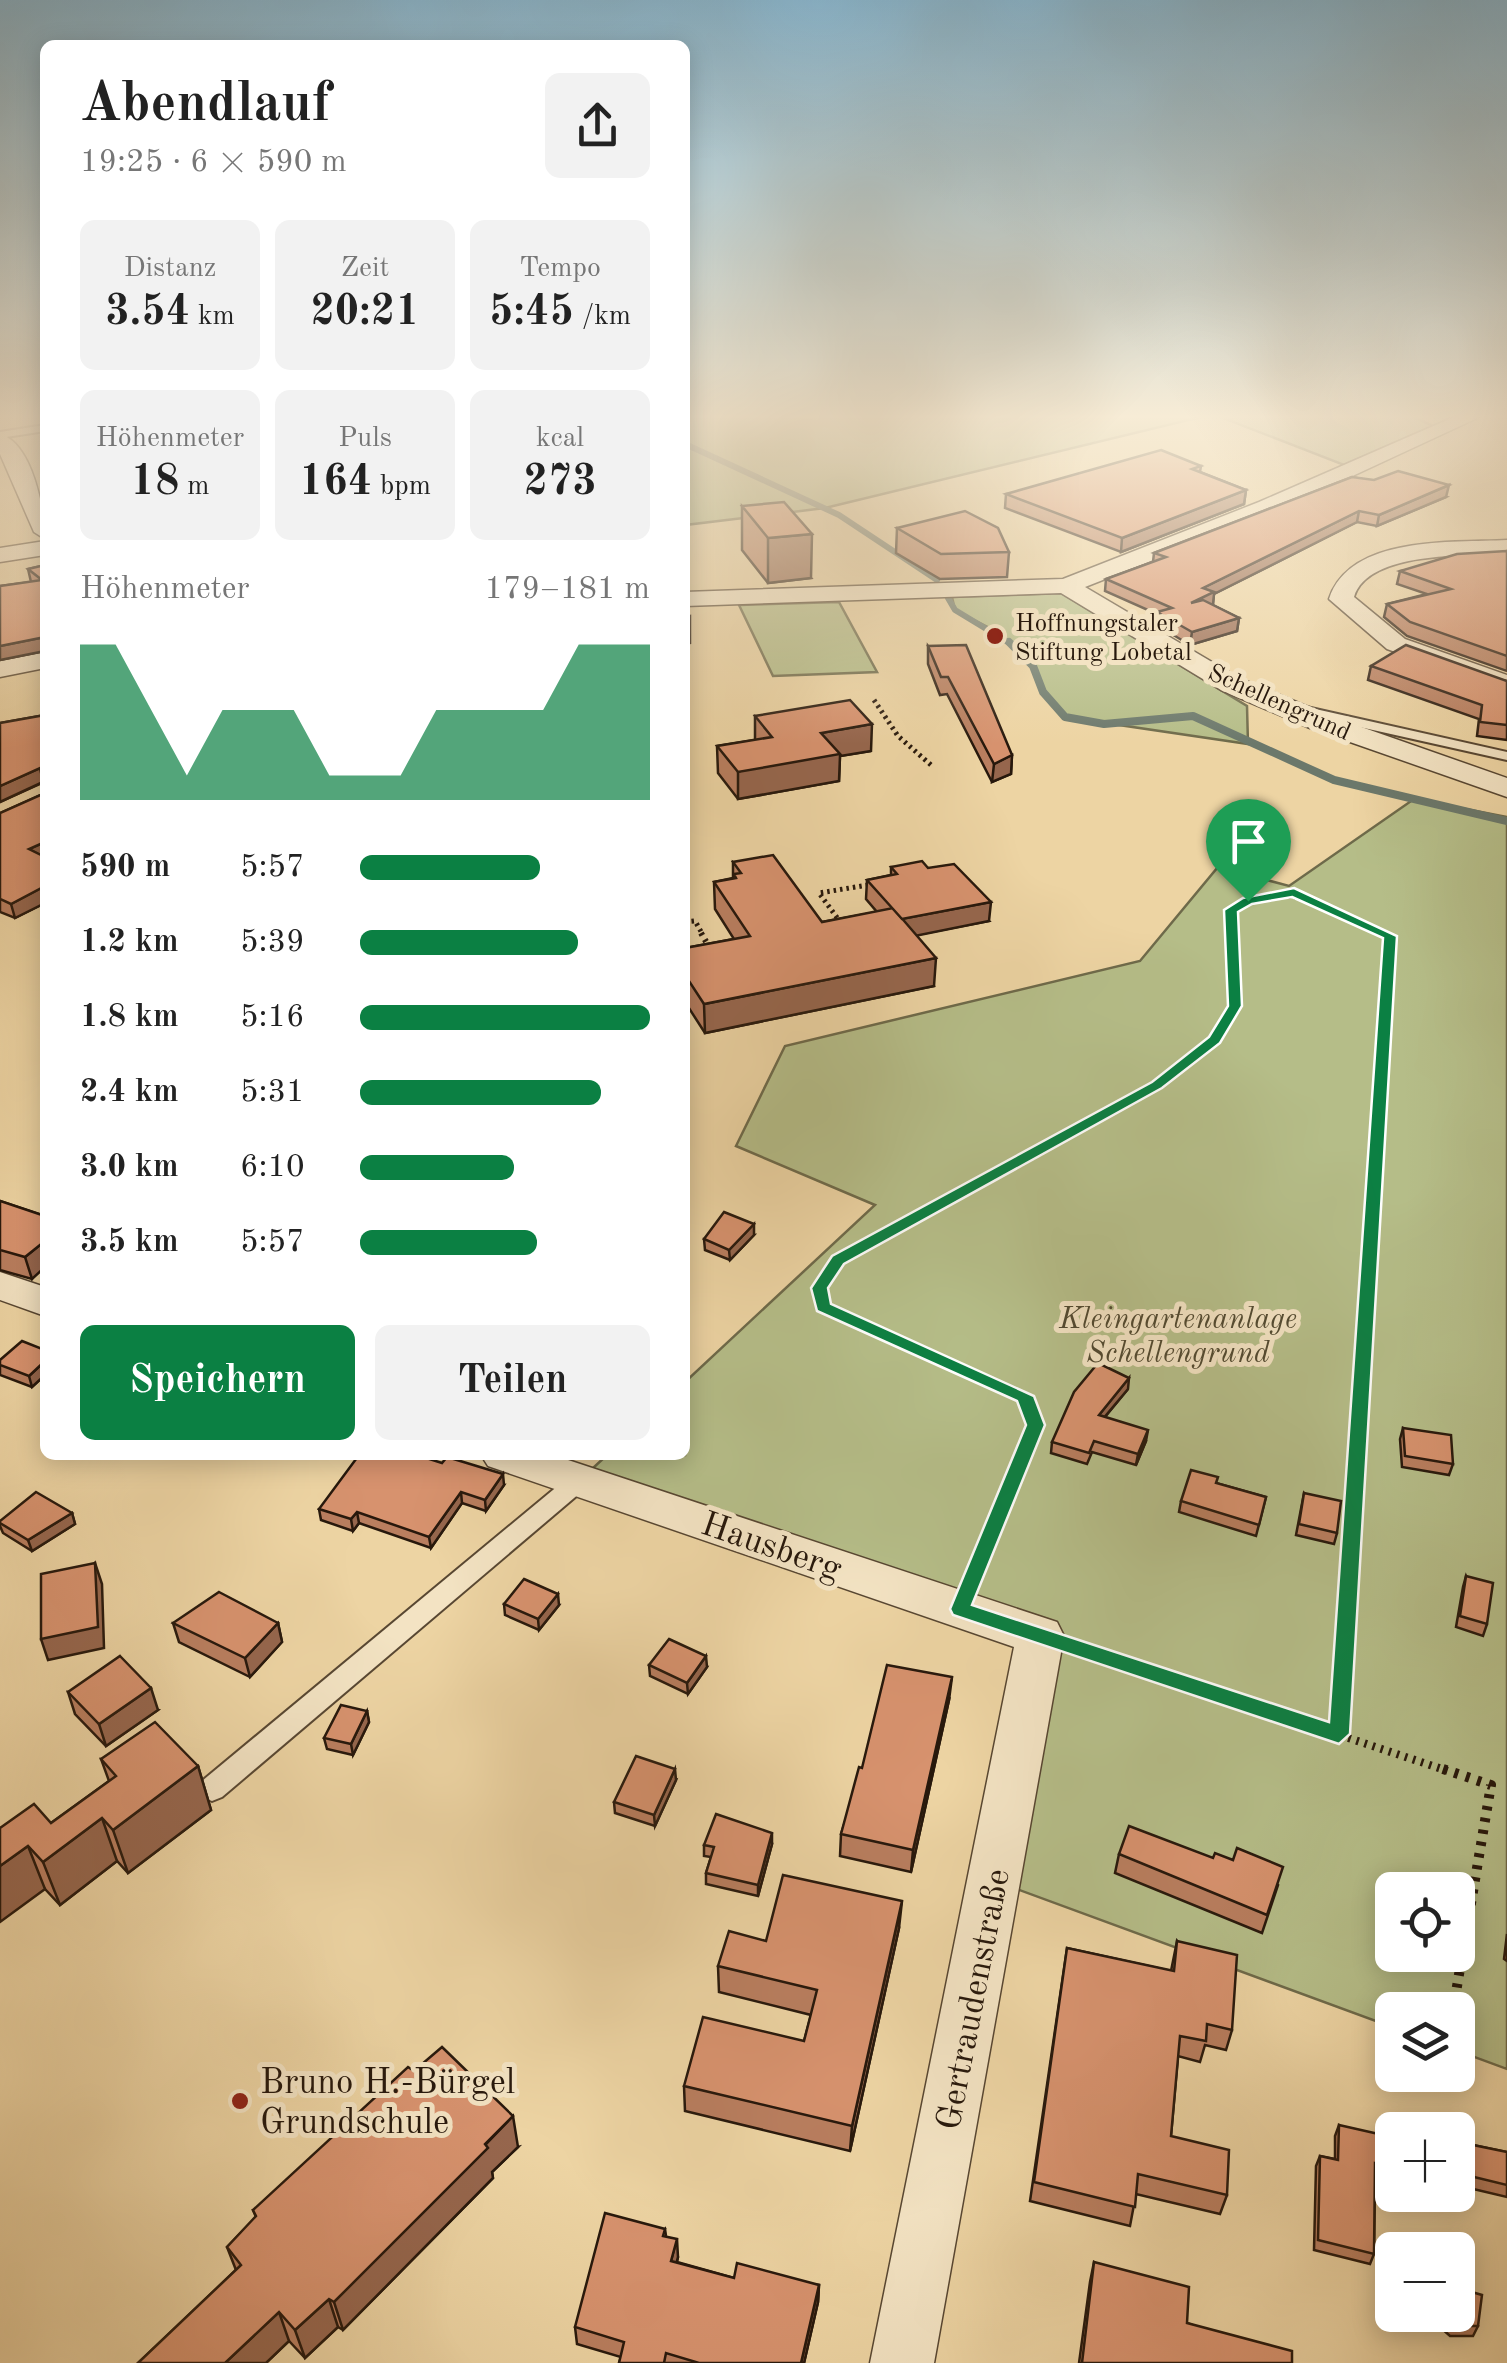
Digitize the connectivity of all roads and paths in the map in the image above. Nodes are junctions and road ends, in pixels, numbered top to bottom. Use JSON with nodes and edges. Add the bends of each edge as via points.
{"nodes":[{"id":1,"x":1223,"y":524,"type":"edge"},
{"id":2,"x":1507,"y":548,"type":"edge"},
{"id":3,"x":40,"y":549,"type":"edge"},
{"id":4,"x":0,"y":555,"type":"edge"},
{"id":5,"x":1066,"y":586,"type":"junction"},
{"id":6,"x":690,"y":599,"type":"edge"},
{"id":7,"x":1501,"y":654,"type":"edge"},
{"id":8,"x":40,"y":661,"type":"edge"},
{"id":9,"x":1451,"y":666,"type":"junction"},
{"id":10,"x":0,"y":669,"type":"edge"},
{"id":11,"x":1507,"y":684,"type":"edge"},
{"id":12,"x":874,"y":700,"type":"dead end"},
{"id":13,"x":1296,"y":712,"type":"junction"},
{"id":14,"x":1507,"y":756,"type":"edge"},
{"id":15,"x":931,"y":766,"type":"dead end"},
{"id":16,"x":1507,"y":788,"type":"edge"},
{"id":17,"x":892,"y":882,"type":"edge"},
{"id":18,"x":690,"y":922,"type":"edge"},
{"id":19,"x":852,"y":937,"type":"edge"},
{"id":20,"x":716,"y":960,"type":"edge"},
{"id":21,"x":0,"y":1285,"type":"edge"},
{"id":22,"x":40,"y":1300,"type":"edge"},
{"id":23,"x":518,"y":1460,"type":"edge"},
{"id":24,"x":579,"y":1481,"type":"junction"},
{"id":25,"x":960,"y":1609,"type":"junction"},
{"id":26,"x":1040,"y":1636,"type":"junction"},
{"id":27,"x":1339,"y":1734,"type":"junction"},
{"id":28,"x":212,"y":1789,"type":"dead end"},
{"id":29,"x":1456,"y":1992,"type":"edge"},
{"id":30,"x":902,"y":2363,"type":"edge"}],
"edges":[{"from":1,"to":5,"type":"street"},
{"from":2,"to":9,"type":"street","via":[[1433,553],[1358,571],[1344,586],[1342,599],[1366,623],[1396,644]]},
{"from":3,"to":4,"type":"street"},
{"from":5,"to":6,"type":"street"},
{"from":5,"to":13,"type":"street","name":"Schellengrund","via":[[1230,684]]},
{"from":7,"to":9,"type":"street"},
{"from":8,"to":10,"type":"street"},
{"from":9,"to":11,"type":"street"},
{"from":12,"to":15,"type":"path","via":[[898,736]]},
{"from":13,"to":14,"type":"lane","via":[[1362,720]]},
{"from":13,"to":16,"type":"street","name":"Schellengrund"},
{"from":17,"to":19,"type":"path","via":[[820,893]]},
{"from":18,"to":20,"type":"path"},
{"from":21,"to":22,"type":"street"},
{"from":23,"to":24,"type":"street","name":"Hausberg"},
{"from":24,"to":25,"type":"street","name":"Hausberg"},
{"from":24,"to":28,"type":"lane"},
{"from":25,"to":26,"type":"street","name":"Hausberg"},
{"from":25,"to":27,"type":"path","via":[[1036,1425],[1024,1396],[823,1307],[820,1288],[838,1260],[1157,1085],[1214,1040],[1235,1006],[1231,910],[1294,892],[1390,936]]},
{"from":26,"to":27,"type":"path"},
{"from":26,"to":30,"type":"street","name":"Gertraudenstraße"},
{"from":27,"to":29,"type":"path","via":[[1491,1785]]}]}
